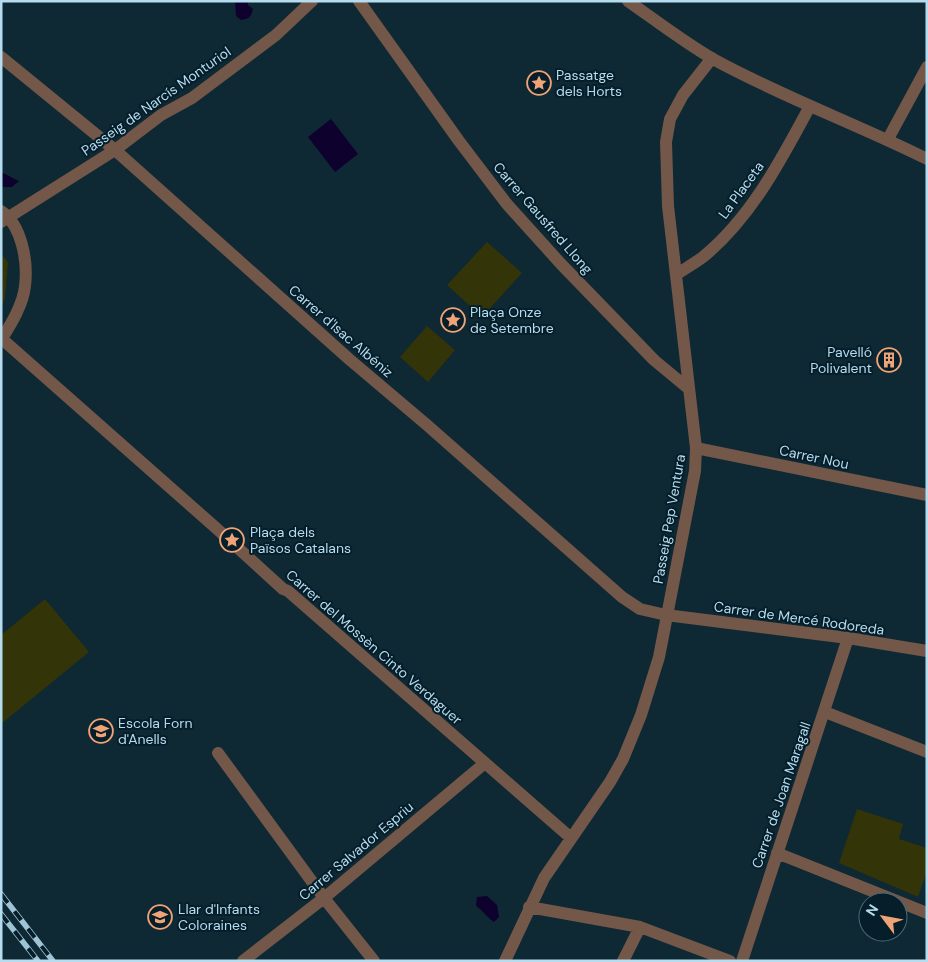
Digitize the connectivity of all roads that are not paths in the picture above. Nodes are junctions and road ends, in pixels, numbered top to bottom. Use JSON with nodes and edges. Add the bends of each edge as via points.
{"nodes":[{"id":1,"x":312,"y":1,"type":"edge"},
{"id":2,"x":359,"y":1,"type":"edge"},
{"id":3,"x":628,"y":1,"type":"edge"},
{"id":4,"x":645,"y":6,"type":"edge"},
{"id":5,"x":1,"y":57,"type":"edge"},
{"id":6,"x":712,"y":58,"type":"junction"},
{"id":7,"x":927,"y":67,"type":"edge"},
{"id":8,"x":810,"y":106,"type":"junction"},
{"id":9,"x":888,"y":139,"type":"junction"},
{"id":10,"x":115,"y":150,"type":"junction"},
{"id":11,"x":927,"y":159,"type":"edge"},
{"id":12,"x":4,"y":217,"type":"edge"},
{"id":13,"x":677,"y":274,"type":"junction"},
{"id":14,"x":1,"y":339,"type":"edge"},
{"id":15,"x":688,"y":389,"type":"junction"},
{"id":16,"x":696,"y":448,"type":"junction"},
{"id":17,"x":927,"y":495,"type":"edge"},
{"id":18,"x":666,"y":615,"type":"junction"},
{"id":19,"x":848,"y":638,"type":"junction"},
{"id":20,"x":927,"y":651,"type":"edge"},
{"id":21,"x":825,"y":712,"type":"junction"},
{"id":22,"x":927,"y":752,"type":"edge"},
{"id":23,"x":218,"y":753,"type":"dead end"},
{"id":24,"x":486,"y":762,"type":"junction"},
{"id":25,"x":571,"y":838,"type":"junction"},
{"id":26,"x":777,"y":853,"type":"junction"},
{"id":27,"x":324,"y":898,"type":"junction"},
{"id":28,"x":529,"y":907,"type":"junction"},
{"id":29,"x":927,"y":913,"type":"edge"},
{"id":30,"x":640,"y":927,"type":"junction"},
{"id":31,"x":243,"y":961,"type":"edge"},
{"id":32,"x":374,"y":961,"type":"edge"},
{"id":33,"x":505,"y":961,"type":"edge"},
{"id":34,"x":623,"y":961,"type":"edge"},
{"id":35,"x":730,"y":961,"type":"edge"},
{"id":36,"x":742,"y":961,"type":"edge"}],
"edges":[{"from":1,"to":10,"type":"street","name":"Passeig de Narcís Monturiol","via":[[276,35]]},
{"from":2,"to":15,"type":"street","name":"Carrer Gausfred Llong","via":[[506,203],[654,360]]},
{"from":3,"to":4,"type":"street"},
{"from":4,"to":6,"type":"street"},
{"from":5,"to":10,"type":"street","name":"Carrer d'Isac Albéniz"},
{"from":6,"to":8,"type":"street"},
{"from":6,"to":13,"type":"street","name":"Passeig Pep Ventura","via":[[683,95],[670,120],[666,142],[668,206]]},
{"from":7,"to":9,"type":"street"},
{"from":8,"to":9,"type":"street"},
{"from":8,"to":13,"type":"street","name":"La Placeta","via":[[763,190],[736,224],[703,257]]},
{"from":9,"to":11,"type":"street"},
{"from":10,"to":12,"type":"street","name":"Passeig de Narcís Monturiol"},
{"from":10,"to":18,"type":"street","name":"Carrer d'Isac Albéniz","via":[[622,597],[640,609]]},
{"from":12,"to":14,"type":"street","name":"Passeig de Narcís Monturiol","via":[[22,241],[25,286],[18,309]]},
{"from":13,"to":15,"type":"street","name":"Passeig Pep Ventura"},
{"from":14,"to":24,"type":"street","name":"Carrer del Mossèn Cinto Verdaguer","via":[[283,589]]},
{"from":15,"to":16,"type":"street","name":"Passeig Pep Ventura"},
{"from":16,"to":17,"type":"street","name":"Carrer Nou"},
{"from":16,"to":18,"type":"street","name":"Passeig Pep Ventura","via":[[695,471]]},
{"from":18,"to":19,"type":"street","name":"Carrer de Mercé Rodoreda"},
{"from":18,"to":25,"type":"street","name":"Passeig Pep Ventura","via":[[641,715],[623,760]]},
{"from":19,"to":20,"type":"street","name":"Carrer de Mercé Rodoreda"},
{"from":19,"to":21,"type":"street","name":"Carrer de Joan Maragall"},
{"from":21,"to":22,"type":"street"},
{"from":21,"to":26,"type":"street","name":"Carrer de Joan Maragall"},
{"from":23,"to":27,"type":"street"},
{"from":24,"to":25,"type":"street","name":"Carrer del Mossèn Cinto Verdaguer"},
{"from":24,"to":27,"type":"street","name":"Carrer Salvador Espriu"},
{"from":25,"to":28,"type":"street","name":"Passeig Pep Ventura"},
{"from":26,"to":29,"type":"street"},
{"from":26,"to":36,"type":"street","name":"Carrer de Joan Maragall"},
{"from":27,"to":31,"type":"street","name":"Carrer Salvador Espriu"},
{"from":27,"to":32,"type":"street"},
{"from":28,"to":30,"type":"street"},
{"from":28,"to":33,"type":"street","name":"Passeig Pep Ventura"},
{"from":30,"to":34,"type":"street"},
{"from":30,"to":35,"type":"street"}]}
